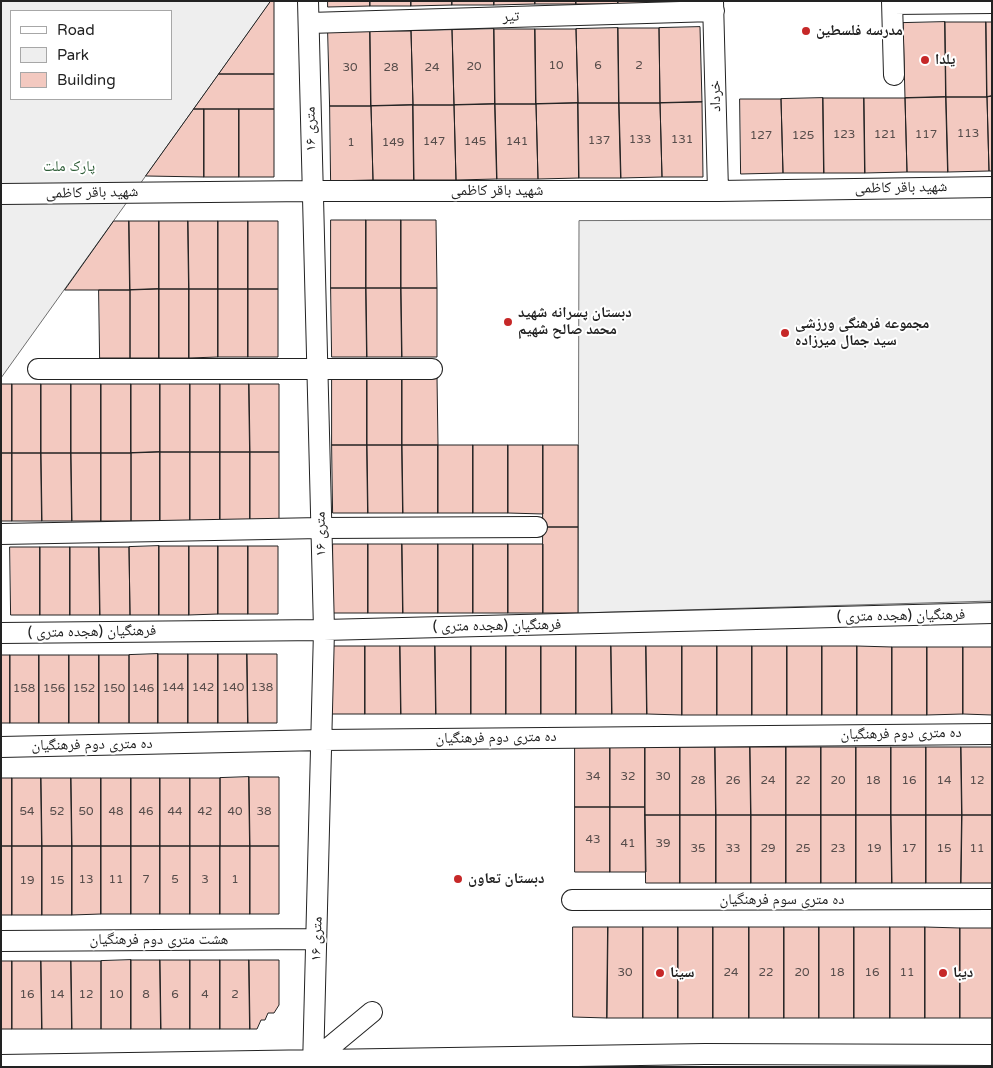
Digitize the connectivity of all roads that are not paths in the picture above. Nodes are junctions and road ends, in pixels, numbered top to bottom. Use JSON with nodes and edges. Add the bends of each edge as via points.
{"nodes":[{"id":1,"x":308,"y":1,"type":"edge"},
{"id":2,"x":892,"y":3,"type":"edge"},
{"id":3,"x":992,"y":3,"type":"edge"},
{"id":4,"x":714,"y":6,"type":"edge"},
{"id":5,"x":309,"y":23,"type":"junction"},
{"id":6,"x":894,"y":76,"type":"dead end"},
{"id":7,"x":992,"y":187,"type":"edge"},
{"id":8,"x":312,"y":191,"type":"junction"},
{"id":9,"x":718,"y":191,"type":"junction"},
{"id":10,"x":1,"y":194,"type":"edge"},
{"id":11,"x":38,"y":369,"type":"dead end"},
{"id":12,"x":432,"y":369,"type":"dead end"},
{"id":13,"x":317,"y":370,"type":"junction"},
{"id":14,"x":537,"y":527,"type":"dead end"},
{"id":15,"x":321,"y":528,"type":"junction"},
{"id":16,"x":1,"y":534,"type":"edge"},
{"id":17,"x":992,"y":613,"type":"edge"},
{"id":18,"x":324,"y":630,"type":"junction"},
{"id":19,"x":1,"y":633,"type":"edge"},
{"id":20,"x":992,"y":734,"type":"edge"},
{"id":21,"x":322,"y":740,"type":"junction"},
{"id":22,"x":1,"y":746,"type":"edge"},
{"id":23,"x":992,"y":899,"type":"edge"},
{"id":24,"x":572,"y":900,"type":"dead end"},
{"id":25,"x":316,"y":939,"type":"junction"},
{"id":26,"x":1,"y":941,"type":"edge"},
{"id":27,"x":372,"y":1012,"type":"dead end"},
{"id":28,"x":992,"y":1056,"type":"edge"},
{"id":29,"x":705,"y":1061,"type":"edge"},
{"id":30,"x":314,"y":1064,"type":"edge"},
{"id":31,"x":1,"y":1065,"type":"edge"}],
"edges":[{"from":1,"to":5,"type":"street","name":"۱۶ متری"},
{"from":2,"to":3,"type":"street"},
{"from":2,"to":6,"type":"street"},
{"from":4,"to":5,"type":"street","name":"تیر"},
{"from":4,"to":9,"type":"street","name":"خرداد"},
{"from":5,"to":8,"type":"street","name":"۱۶ متری"},
{"from":7,"to":9,"type":"street","name":"شهید باقر کاظمی"},
{"from":8,"to":9,"type":"street","name":"شهید باقر کاظمی"},
{"from":8,"to":10,"type":"street","name":"شهید باقر کاظمی"},
{"from":8,"to":13,"type":"street","name":"۱۶ متری"},
{"from":11,"to":13,"type":"street"},
{"from":12,"to":13,"type":"street"},
{"from":13,"to":15,"type":"street","name":"۱۶ متری"},
{"from":14,"to":15,"type":"street"},
{"from":15,"to":16,"type":"street"},
{"from":15,"to":18,"type":"street","name":"۱۶ متری"},
{"from":17,"to":18,"type":"street","name":"فرهنگیان (هجده متری )"},
{"from":18,"to":19,"type":"street","name":"فرهنگیان (هجده متری )"},
{"from":18,"to":21,"type":"street","name":"۱۶ متری"},
{"from":20,"to":21,"type":"street","name":"ده متری دوم فرهنگیان"},
{"from":21,"to":22,"type":"street","name":"ده متری دوم فرهنگیان"},
{"from":21,"to":25,"type":"street","name":"۱۶ متری"},
{"from":23,"to":24,"type":"street","name":"ده متری سوم فرهنگیان"},
{"from":25,"to":26,"type":"street","name":"هشت متری دوم فرهنگیان"},
{"from":25,"to":30,"type":"street","name":"۱۶ متری"},
{"from":27,"to":30,"type":"street"},
{"from":28,"to":29,"type":"street"},
{"from":29,"to":30,"type":"street"},
{"from":30,"to":31,"type":"street"}]}
